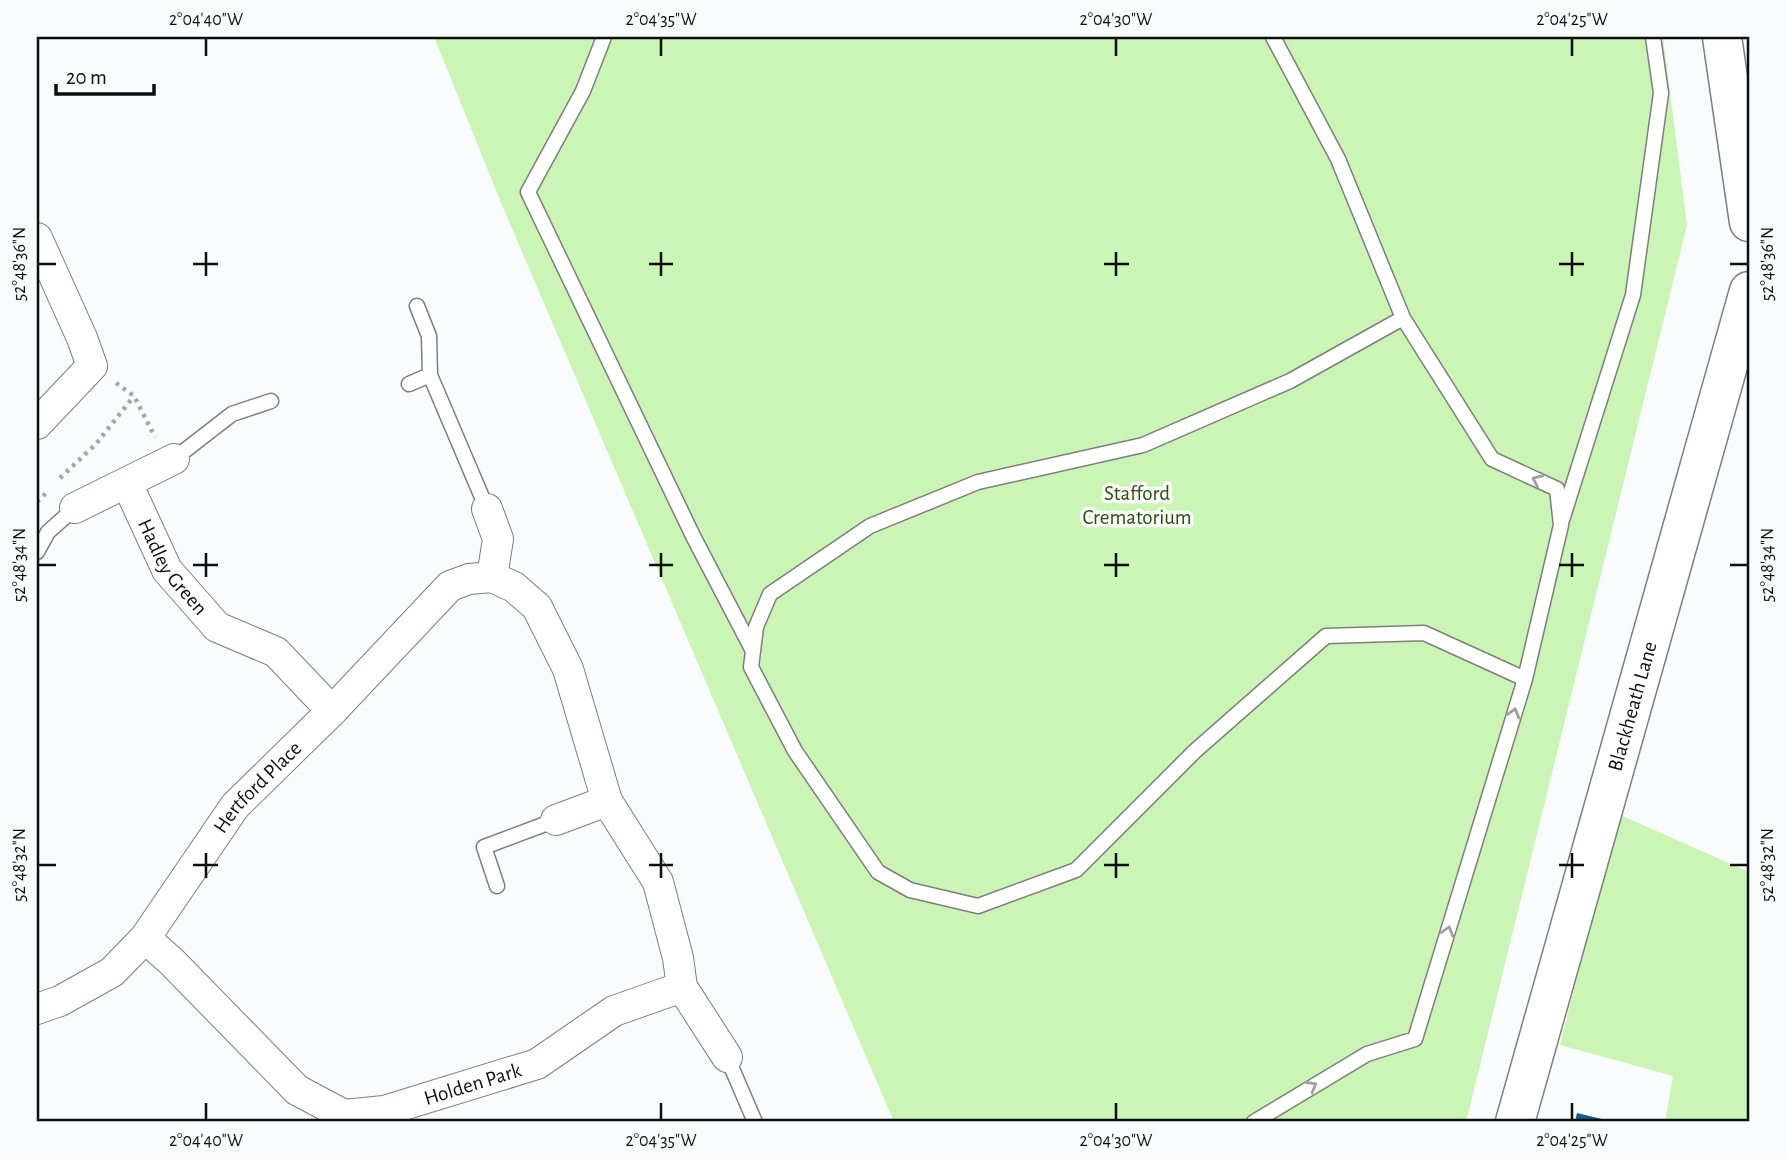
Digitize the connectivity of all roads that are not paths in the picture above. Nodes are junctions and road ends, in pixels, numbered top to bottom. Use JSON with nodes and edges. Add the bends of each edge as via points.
{"nodes":[{"id":1,"x":604,"y":37,"type":"edge"},
{"id":2,"x":1273,"y":37,"type":"edge"},
{"id":3,"x":1653,"y":37,"type":"edge"},
{"id":4,"x":1722,"y":37,"type":"edge"},
{"id":5,"x":1749,"y":222,"type":"edge"},
{"id":6,"x":37,"y":238,"type":"edge"},
{"id":7,"x":1749,"y":291,"type":"edge"},
{"id":8,"x":417,"y":306,"type":"dead end"},
{"id":9,"x":1404,"y":318,"type":"junction"},
{"id":10,"x":430,"y":374,"type":"junction"},
{"id":11,"x":409,"y":384,"type":"dead end"},
{"id":12,"x":271,"y":401,"type":"dead end"},
{"id":13,"x":37,"y":424,"type":"edge"},
{"id":14,"x":171,"y":461,"type":"joint"},
{"id":15,"x":128,"y":483,"type":"junction"},
{"id":16,"x":75,"y":508,"type":"joint"},
{"id":17,"x":487,"y":509,"type":"joint"},
{"id":18,"x":1560,"y":525,"type":"junction"},
{"id":19,"x":37,"y":552,"type":"edge"},
{"id":20,"x":492,"y":578,"type":"junction"},
{"id":21,"x":753,"y":651,"type":"junction"},
{"id":22,"x":1525,"y":679,"type":"junction"},
{"id":23,"x":332,"y":710,"type":"junction"},
{"id":24,"x":607,"y":802,"type":"junction"},
{"id":25,"x":556,"y":820,"type":"joint"},
{"id":26,"x":497,"y":886,"type":"dead end"},
{"id":27,"x":145,"y":938,"type":"junction"},
{"id":28,"x":682,"y":987,"type":"junction"},
{"id":29,"x":37,"y":1009,"type":"edge"},
{"id":30,"x":727,"y":1057,"type":"joint"},
{"id":31,"x":344,"y":1119,"type":"edge"},
{"id":32,"x":755,"y":1122,"type":"edge"},
{"id":33,"x":1254,"y":1122,"type":"edge"},
{"id":34,"x":1515,"y":1122,"type":"edge"}],
"edges":[{"from":1,"to":21,"type":"lane","via":[[583,90],[528,192]]},
{"from":2,"to":9,"type":"lane","via":[[1338,159]]},
{"from":3,"to":18,"type":"lane","via":[[1661,93],[1633,295]]},
{"from":4,"to":5,"type":"street"},
{"from":6,"to":13,"type":"street","via":[[92,366]]},
{"from":7,"to":34,"type":"street","name":"Blackheath Lane"},
{"from":8,"to":10,"type":"lane","via":[[429,336]]},
{"from":18,"to":9,"type":"lane","one_way":true,"via":[[1557,489],[1492,459]]},
{"from":9,"to":21,"type":"lane","via":[[1290,381],[1143,445],[978,482],[870,526],[770,594],[756,627]]},
{"from":10,"to":11,"type":"lane"},
{"from":10,"to":17,"type":"lane"},
{"from":12,"to":14,"type":"lane","via":[[232,414]]},
{"from":14,"to":15,"type":"street"},
{"from":15,"to":16,"type":"street"},
{"from":15,"to":23,"type":"street","name":"Hadley Green","via":[[167,570],[217,627],[276,652]]},
{"from":16,"to":19,"type":"lane","via":[[48,532]]},
{"from":17,"to":20,"type":"street","via":[[498,539]]},
{"from":18,"to":22,"type":"lane"},
{"from":20,"to":23,"type":"street","name":"Hertford Place","via":[[450,586]]},
{"from":20,"to":24,"type":"street","via":[[514,587],[537,607],[568,669]]},
{"from":21,"to":22,"type":"lane","via":[[751,667],[795,751],[878,872],[910,890],[978,906],[1076,870],[1195,751],[1326,636],[1424,633]]},
{"from":33,"to":22,"type":"lane","one_way":true,"via":[[1367,1054],[1415,1039]]},
{"from":23,"to":27,"type":"street","name":"Hertford Place","via":[[235,806]]},
{"from":24,"to":25,"type":"street"},
{"from":24,"to":28,"type":"street","via":[[658,881]]},
{"from":25,"to":26,"type":"lane","via":[[484,847]]},
{"from":27,"to":29,"type":"street","name":"Hertford Place","via":[[112,972]]},
{"from":27,"to":31,"type":"street","name":"Holden Park","via":[[297,1090]]},
{"from":28,"to":30,"type":"street"},
{"from":28,"to":31,"type":"street","name":"Holden Park","via":[[614,1011],[537,1064]]},
{"from":30,"to":32,"type":"lane"}]}
